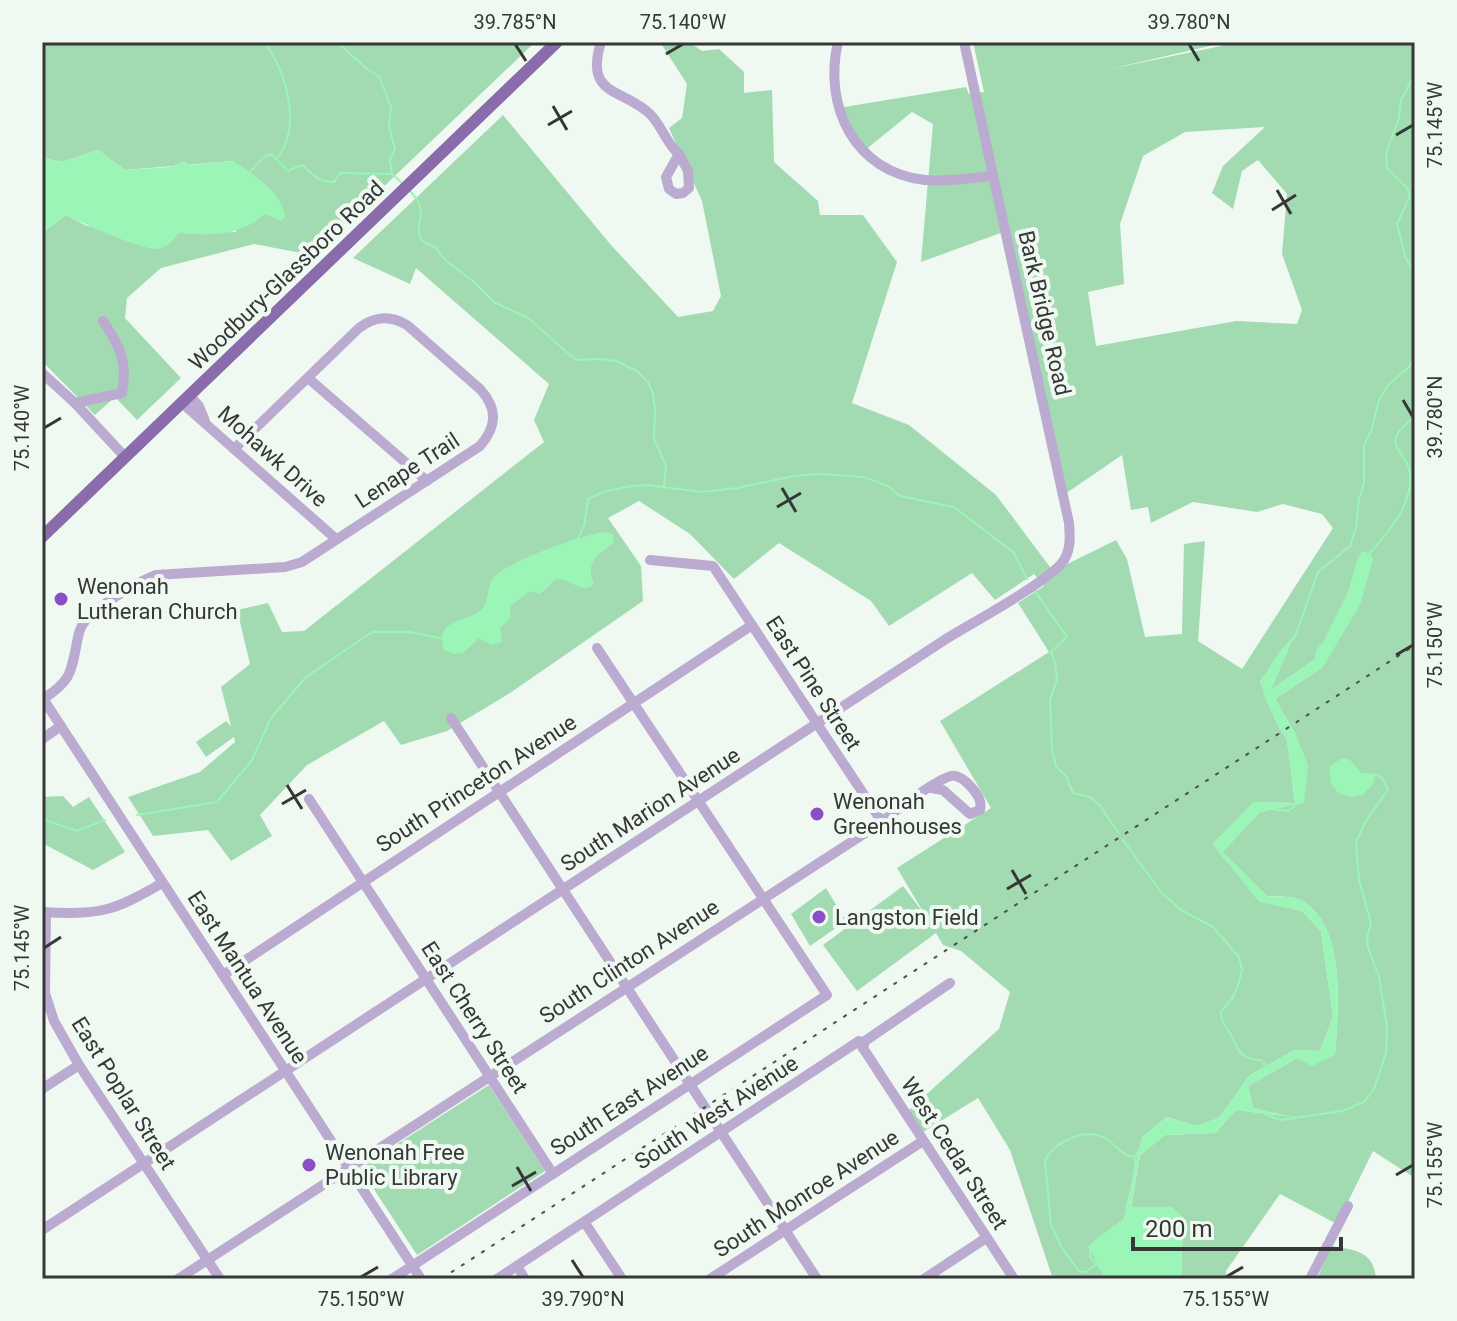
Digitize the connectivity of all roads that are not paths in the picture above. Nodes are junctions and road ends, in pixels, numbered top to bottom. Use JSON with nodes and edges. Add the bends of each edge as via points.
{"nodes":[{"id":1,"x":557,"y":42,"type":"edge"},
{"id":2,"x":601,"y":42,"type":"edge"},
{"id":3,"x":838,"y":42,"type":"edge"},
{"id":4,"x":964,"y":42,"type":"edge"},
{"id":5,"x":679,"y":154,"type":"dead end"},
{"id":6,"x":993,"y":176,"type":"junction"},
{"id":7,"x":103,"y":321,"type":"dead end"},
{"id":8,"x":43,"y":375,"type":"edge"},
{"id":9,"x":308,"y":378,"type":"junction"},
{"id":10,"x":186,"y":400,"type":"junction"},
{"id":11,"x":75,"y":403,"type":"junction"},
{"id":12,"x":234,"y":449,"type":"junction"},
{"id":13,"x":125,"y":457,"type":"junction"},
{"id":14,"x":427,"y":481,"type":"junction"},
{"id":15,"x":42,"y":537,"type":"edge"},
{"id":16,"x":336,"y":539,"type":"junction"},
{"id":17,"x":650,"y":560,"type":"dead end"},
{"id":18,"x":1038,"y":581,"type":"joint"},
{"id":19,"x":752,"y":625,"type":"junction"},
{"id":20,"x":597,"y":648,"type":"dead end"},
{"id":21,"x":43,"y":698,"type":"edge"},
{"id":22,"x":634,"y":703,"type":"junction"},
{"id":23,"x":451,"y":718,"type":"dead end"},
{"id":24,"x":817,"y":723,"type":"junction"},
{"id":25,"x":61,"y":726,"type":"junction"},
{"id":26,"x":42,"y":739,"type":"edge"},
{"id":27,"x":931,"y":788,"type":"junction"},
{"id":28,"x":500,"y":791,"type":"junction"},
{"id":29,"x":309,"y":799,"type":"dead end"},
{"id":30,"x":699,"y":801,"type":"junction"},
{"id":31,"x":882,"y":822,"type":"junction"},
{"id":32,"x":364,"y":881,"type":"junction"},
{"id":33,"x":162,"y":883,"type":"junction"},
{"id":34,"x":564,"y":889,"type":"junction"},
{"id":35,"x":762,"y":897,"type":"junction"},
{"id":36,"x":44,"y":912,"type":"edge"},
{"id":37,"x":223,"y":975,"type":"junction"},
{"id":38,"x":427,"y":979,"type":"junction"},
{"id":39,"x":950,"y":983,"type":"dead end"},
{"id":40,"x":628,"y":987,"type":"junction"},
{"id":41,"x":43,"y":994,"type":"edge"},
{"id":42,"x":863,"y":1048,"type":"junction"},
{"id":43,"x":79,"y":1065,"type":"junction"},
{"id":44,"x":286,"y":1071,"type":"junction"},
{"id":45,"x":490,"y":1076,"type":"junction"},
{"id":46,"x":691,"y":1084,"type":"junction"},
{"id":47,"x":42,"y":1089,"type":"edge"},
{"id":48,"x":721,"y":1132,"type":"junction"},
{"id":49,"x":923,"y":1141,"type":"junction"},
{"id":50,"x":143,"y":1162,"type":"junction"},
{"id":51,"x":348,"y":1168,"type":"junction"},
{"id":52,"x":553,"y":1174,"type":"junction"},
{"id":53,"x":1348,"y":1206,"type":"dead end"},
{"id":54,"x":585,"y":1223,"type":"junction"},
{"id":55,"x":42,"y":1230,"type":"edge"},
{"id":56,"x":785,"y":1230,"type":"junction"},
{"id":57,"x":986,"y":1238,"type":"junction"},
{"id":58,"x":207,"y":1260,"type":"junction"},
{"id":59,"x":412,"y":1266,"type":"junction"},
{"id":60,"x":517,"y":1266,"type":"junction"},
{"id":61,"x":178,"y":1279,"type":"edge"},
{"id":62,"x":220,"y":1279,"type":"edge"},
{"id":63,"x":392,"y":1279,"type":"edge"},
{"id":64,"x":421,"y":1279,"type":"edge"},
{"id":65,"x":497,"y":1279,"type":"edge"},
{"id":66,"x":525,"y":1279,"type":"edge"},
{"id":67,"x":622,"y":1279,"type":"edge"},
{"id":68,"x":710,"y":1279,"type":"edge"},
{"id":69,"x":817,"y":1279,"type":"edge"},
{"id":70,"x":924,"y":1279,"type":"edge"},
{"id":71,"x":1014,"y":1279,"type":"edge"},
{"id":72,"x":1310,"y":1279,"type":"edge"}],
"edges":[{"from":1,"to":10,"type":"main road","name":"Woodbury-Glassboro Road"},
{"from":2,"to":5,"type":"street","via":[[596,60],[601,82],[646,111]]},
{"from":3,"to":6,"type":"street","via":[[835,99],[861,150],[886,167],[922,180]]},
{"from":4,"to":6,"type":"street","name":"Bark Bridge Road"},
{"from":6,"to":18,"type":"street","name":"Bark Bridge Road","via":[[1069,523],[1066,558]]},
{"from":7,"to":11,"type":"street","via":[[119,346],[125,373],[122,393]]},
{"from":8,"to":11,"type":"street"},
{"from":9,"to":12,"type":"street","name":"Lenape Trail"},
{"from":9,"to":14,"type":"street"},
{"from":9,"to":14,"type":"street","name":"Lenape Trail","via":[[366,323],[387,318],[407,325],[480,389],[494,410],[491,434],[480,446]]},
{"from":10,"to":12,"type":"street","name":"Mohawk Drive","via":[[191,413]]},
{"from":10,"to":13,"type":"main road","name":"Woodbury-Glassboro Road"},
{"from":11,"to":13,"type":"street"},
{"from":12,"to":16,"type":"street","name":"Mohawk Drive"},
{"from":13,"to":15,"type":"main road","name":"Woodbury-Glassboro Road"},
{"from":14,"to":16,"type":"street","name":"Lenape Trail"},
{"from":16,"to":21,"type":"street","name":"Lenape Trail","via":[[294,565],[150,577],[86,620],[78,633],[70,675]]},
{"from":17,"to":19,"type":"street","name":"East Pine Street","via":[[713,566]]},
{"from":18,"to":24,"type":"street","name":"South Marion Avenue"},
{"from":19,"to":22,"type":"street","name":"South Princeton Avenue"},
{"from":19,"to":24,"type":"street","name":"East Pine Street"},
{"from":20,"to":22,"type":"street"},
{"from":21,"to":25,"type":"street","name":"East Mantua Avenue"},
{"from":22,"to":28,"type":"street","name":"South Princeton Avenue"},
{"from":22,"to":30,"type":"street"},
{"from":23,"to":28,"type":"street"},
{"from":24,"to":30,"type":"street","name":"South Marion Avenue"},
{"from":24,"to":31,"type":"street","name":"East Pine Street"},
{"from":25,"to":26,"type":"street"},
{"from":25,"to":33,"type":"street","name":"East Mantua Avenue"},
{"from":27,"to":27,"type":"street","name":"South Clinton Avenue","via":[[960,777],[978,795],[980,810],[970,814],[943,790]]},
{"from":27,"to":31,"type":"street","name":"South Clinton Avenue"},
{"from":28,"to":32,"type":"street","name":"South Princeton Avenue"},
{"from":28,"to":34,"type":"street"},
{"from":29,"to":32,"type":"street","name":"East Cherry Street"},
{"from":30,"to":34,"type":"street","name":"South Marion Avenue"},
{"from":30,"to":35,"type":"street"},
{"from":31,"to":35,"type":"street","name":"South Clinton Avenue"},
{"from":32,"to":37,"type":"street","name":"South Princeton Avenue"},
{"from":32,"to":38,"type":"street","name":"East Cherry Street"},
{"from":33,"to":36,"type":"street","via":[[99,912]]},
{"from":33,"to":37,"type":"street","name":"East Mantua Avenue"},
{"from":34,"to":38,"type":"street","name":"South Marion Avenue"},
{"from":34,"to":40,"type":"street"},
{"from":35,"to":40,"type":"street","name":"South Clinton Avenue"},
{"from":35,"to":46,"type":"street","name":"South East Avenue","via":[[827,995]]},
{"from":36,"to":41,"type":"street","name":"East Poplar Street"},
{"from":37,"to":44,"type":"street","name":"East Mantua Avenue"},
{"from":38,"to":44,"type":"street","name":"South Marion Avenue"},
{"from":38,"to":45,"type":"street","name":"East Cherry Street"},
{"from":39,"to":42,"type":"street","name":"South West Avenue","via":[[865,1041]]},
{"from":40,"to":45,"type":"street","name":"South Clinton Avenue"},
{"from":40,"to":46,"type":"street"},
{"from":41,"to":43,"type":"street","name":"East Poplar Street"},
{"from":42,"to":48,"type":"street","name":"South West Avenue","via":[[859,1041]]},
{"from":42,"to":49,"type":"street","name":"West Cedar Street"},
{"from":43,"to":47,"type":"street"},
{"from":43,"to":50,"type":"street","name":"East Poplar Street"},
{"from":44,"to":50,"type":"street","name":"South Marion Avenue"},
{"from":44,"to":51,"type":"street","name":"East Mantua Avenue"},
{"from":45,"to":51,"type":"street","name":"South Clinton Avenue"},
{"from":45,"to":52,"type":"street","name":"East Cherry Street"},
{"from":46,"to":48,"type":"street"},
{"from":46,"to":52,"type":"street","name":"South East Avenue"},
{"from":48,"to":54,"type":"street","name":"South West Avenue"},
{"from":48,"to":56,"type":"street"},
{"from":49,"to":56,"type":"street","name":"South Monroe Avenue"},
{"from":49,"to":57,"type":"street","name":"West Cedar Street"},
{"from":50,"to":55,"type":"street","name":"South Marion Avenue"},
{"from":50,"to":58,"type":"street","name":"East Poplar Street"},
{"from":51,"to":58,"type":"street","name":"South Clinton Avenue"},
{"from":51,"to":59,"type":"street","name":"East Mantua Avenue"},
{"from":52,"to":59,"type":"street","name":"South East Avenue"},
{"from":53,"to":72,"type":"street"},
{"from":54,"to":60,"type":"street","name":"South West Avenue"},
{"from":54,"to":67,"type":"street"},
{"from":56,"to":68,"type":"street","name":"South Monroe Avenue"},
{"from":56,"to":69,"type":"street"},
{"from":57,"to":70,"type":"street"},
{"from":57,"to":71,"type":"street","name":"West Cedar Street"},
{"from":58,"to":61,"type":"street","name":"South Clinton Avenue"},
{"from":58,"to":62,"type":"street","name":"East Poplar Street"},
{"from":59,"to":63,"type":"street","name":"South East Avenue"},
{"from":59,"to":64,"type":"street","name":"East Mantua Avenue"},
{"from":60,"to":65,"type":"street","name":"South West Avenue"},
{"from":60,"to":66,"type":"street"}]}
